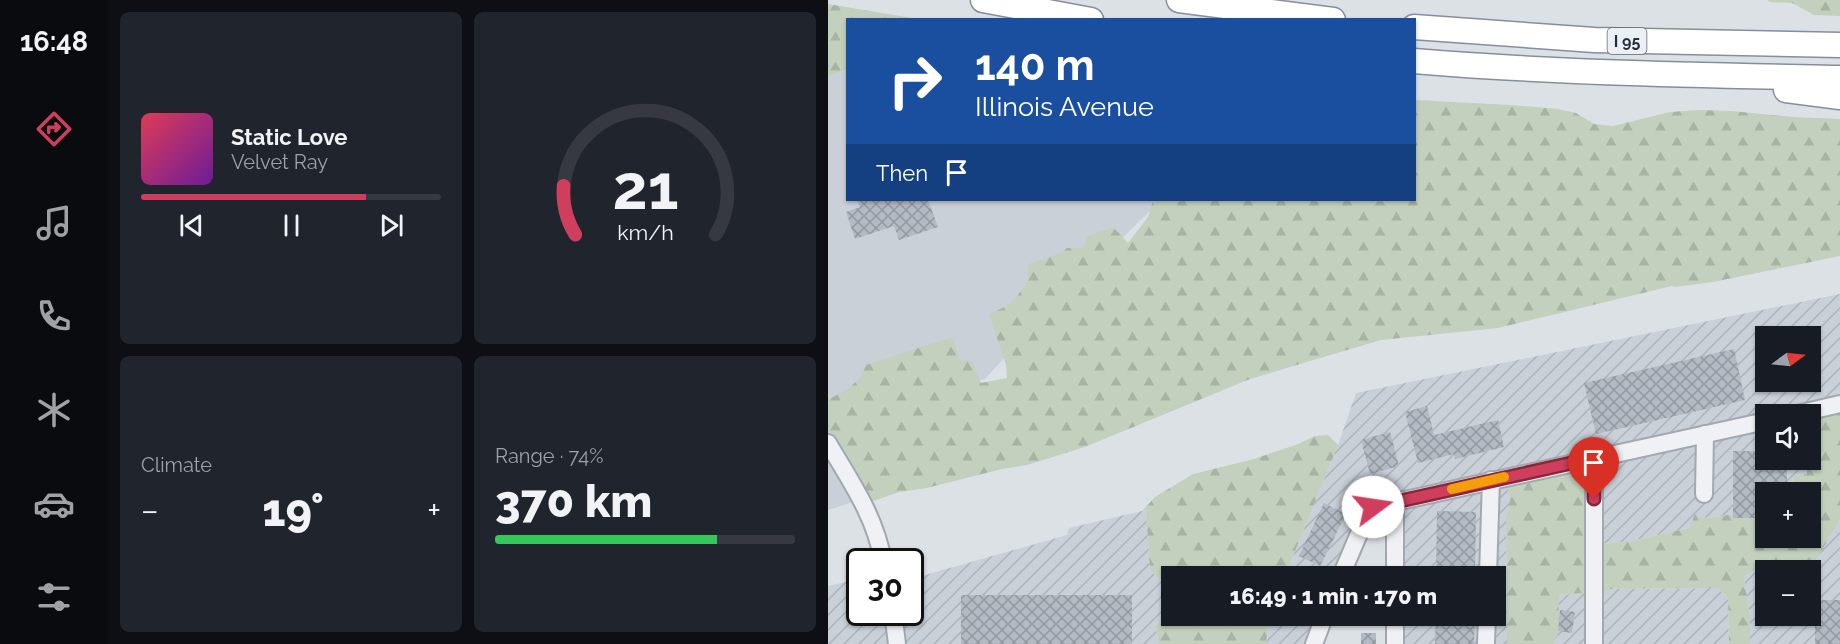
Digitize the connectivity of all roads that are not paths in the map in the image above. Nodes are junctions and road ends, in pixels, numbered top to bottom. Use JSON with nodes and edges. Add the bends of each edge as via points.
{"nodes":[{"id":1,"x":983,"y":0,"type":"edge"},
{"id":2,"x":1179,"y":0,"type":"edge"},
{"id":3,"x":1080,"y":18,"type":"edge"},
{"id":4,"x":1318,"y":18,"type":"edge"},
{"id":5,"x":1416,"y":27,"type":"edge"},
{"id":6,"x":1840,"y":45,"type":"edge"},
{"id":7,"x":1416,"y":61,"type":"edge"},
{"id":8,"x":1722,"y":76,"type":"junction"},
{"id":9,"x":1840,"y":78,"type":"edge"},
{"id":10,"x":1840,"y":97,"type":"edge"},
{"id":11,"x":1840,"y":404,"type":"edge"},
{"id":12,"x":1821,"y":408,"type":"edge"},
{"id":13,"x":1755,"y":423,"type":"edge"},
{"id":14,"x":1705,"y":434,"type":"junction"},
{"id":15,"x":828,"y":443,"type":"edge"},
{"id":16,"x":1594,"y":458,"type":"junction"},
{"id":17,"x":1491,"y":480,"type":"junction"},
{"id":18,"x":1704,"y":494,"type":"dead end"},
{"id":19,"x":1395,"y":501,"type":"junction"},
{"id":20,"x":881,"y":548,"type":"edge"},
{"id":21,"x":1345,"y":566,"type":"edge"},
{"id":22,"x":1395,"y":566,"type":"edge"},
{"id":23,"x":1488,"y":566,"type":"edge"},
{"id":24,"x":895,"y":626,"type":"edge"},
{"id":25,"x":1321,"y":626,"type":"edge"},
{"id":26,"x":1395,"y":626,"type":"edge"},
{"id":27,"x":1487,"y":626,"type":"edge"},
{"id":28,"x":897,"y":644,"type":"edge"},
{"id":29,"x":1314,"y":644,"type":"edge"},
{"id":30,"x":1395,"y":644,"type":"edge"},
{"id":31,"x":1486,"y":644,"type":"edge"},
{"id":32,"x":1594,"y":644,"type":"edge"}],
"edges":[{"from":1,"to":3,"type":"highway"},
{"from":2,"to":4,"type":"highway"},
{"from":5,"to":6,"type":"highway","number":"I 95","via":[[1614,40]]},
{"from":7,"to":8,"type":"highway","number":"I 95"},
{"from":8,"to":9,"type":"highway","number":"I 95"},
{"from":8,"to":10,"type":"highway"},
{"from":11,"to":12,"type":"street"},
{"from":13,"to":14,"type":"street"},
{"from":14,"to":16,"type":"street"},
{"from":14,"to":18,"type":"street"},
{"from":15,"to":20,"type":"street","via":[[867,508]]},
{"from":16,"to":17,"type":"street"},
{"from":16,"to":32,"type":"street"},
{"from":17,"to":19,"type":"street"},
{"from":17,"to":23,"type":"street"},
{"from":19,"to":21,"type":"street","via":[[1370,509]]},
{"from":19,"to":22,"type":"street"},
{"from":24,"to":28,"type":"street"},
{"from":25,"to":29,"type":"street"},
{"from":26,"to":30,"type":"street"},
{"from":27,"to":31,"type":"street"}]}
